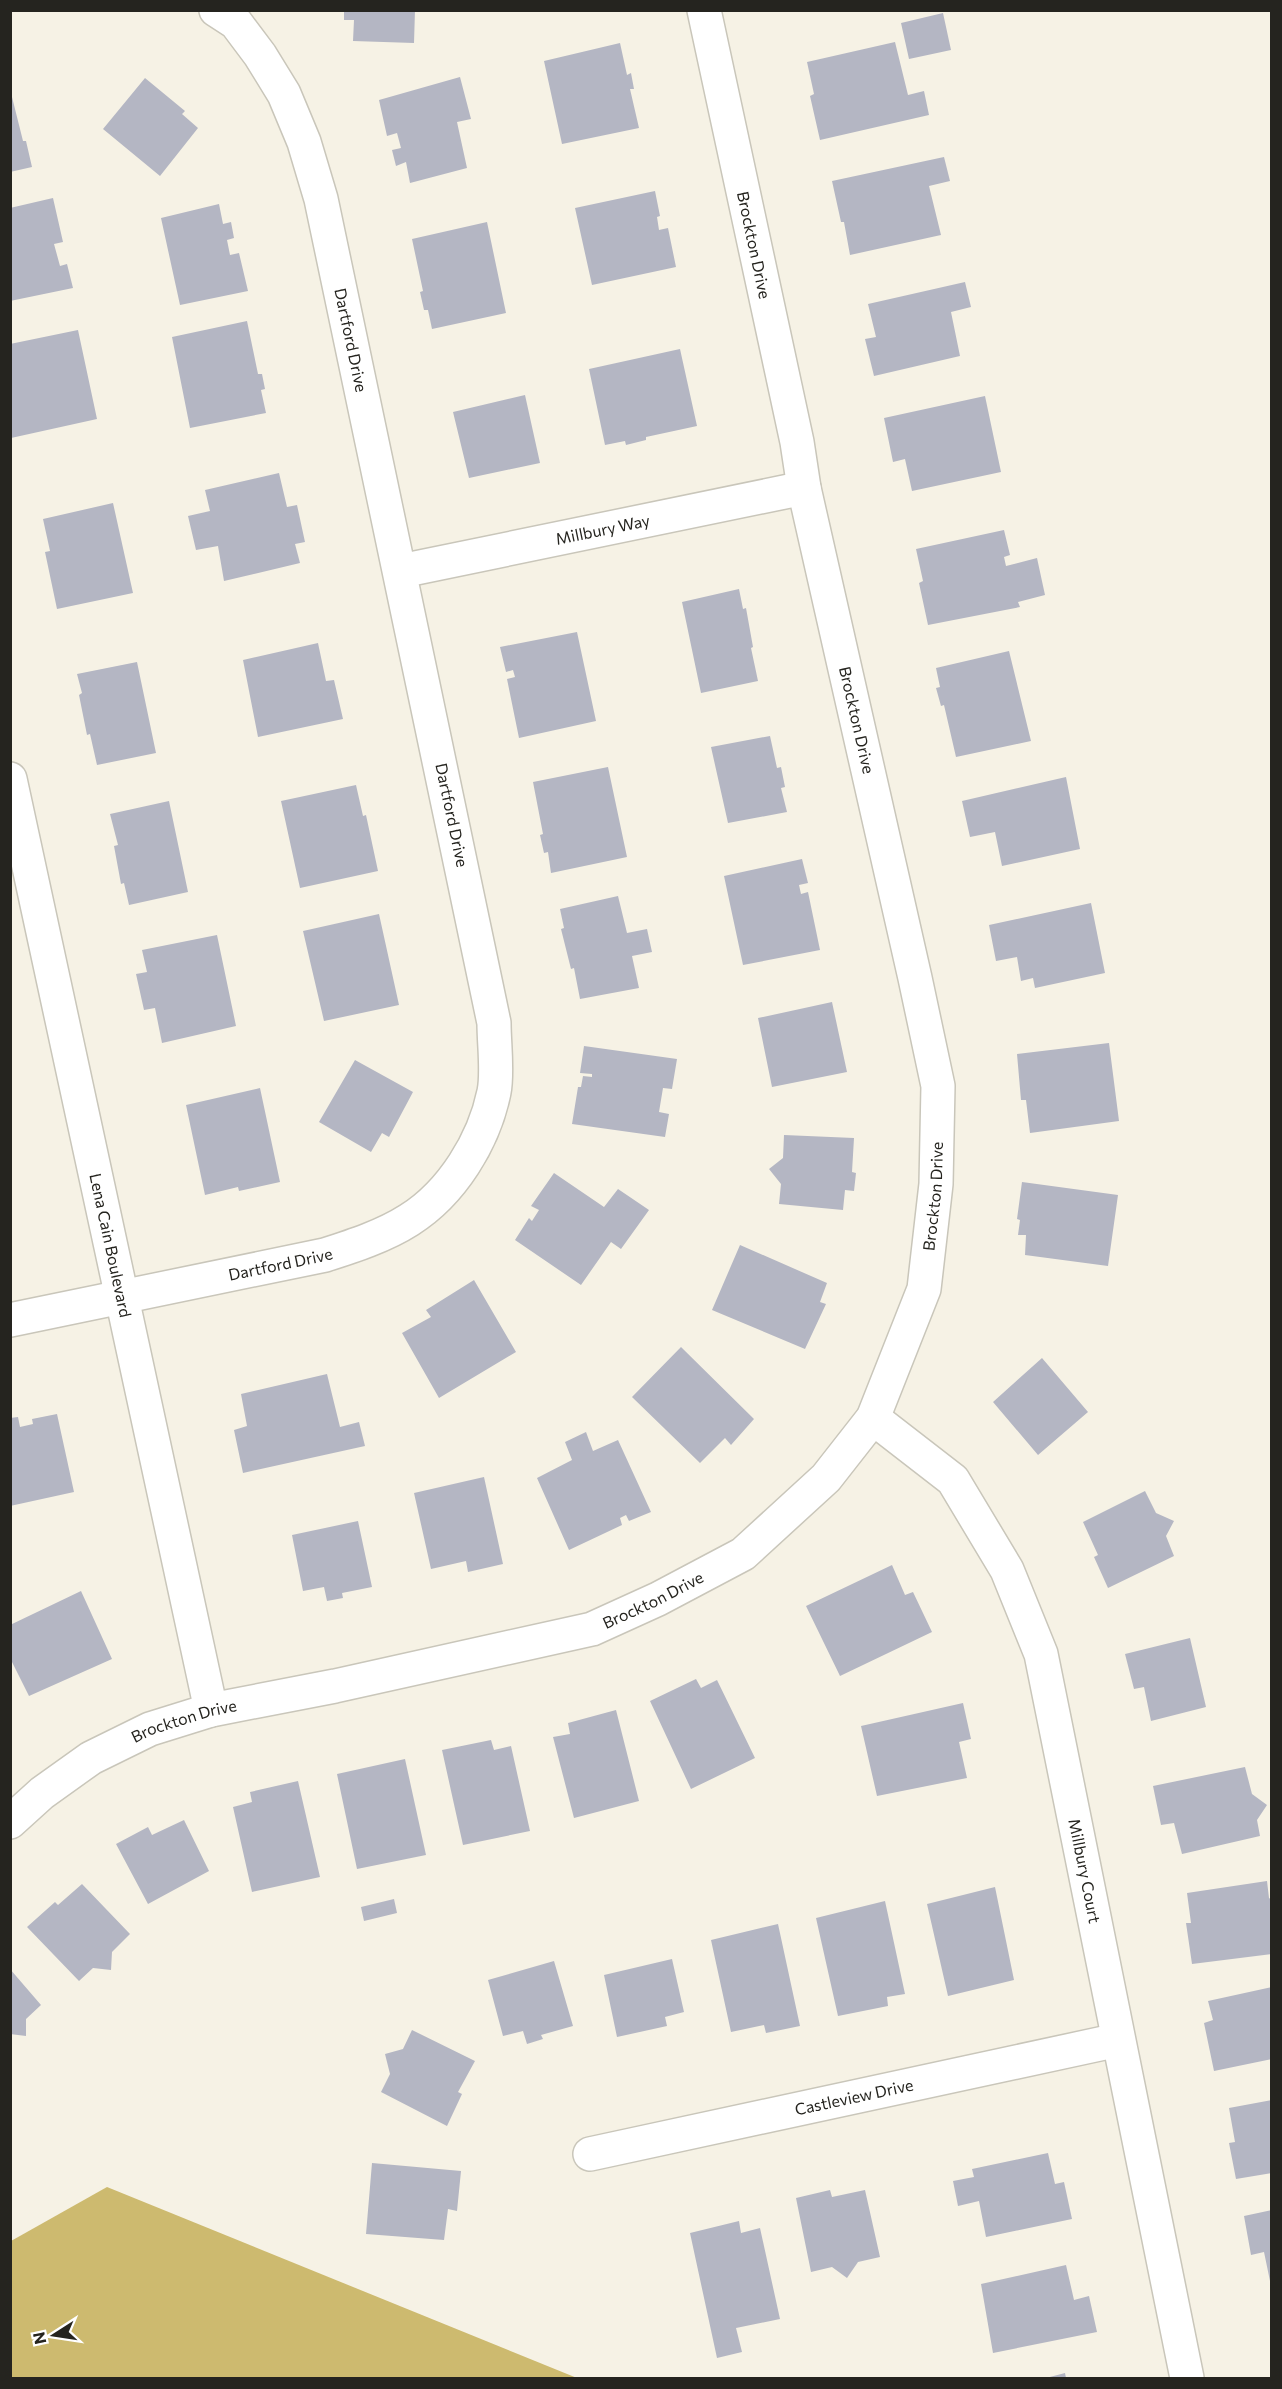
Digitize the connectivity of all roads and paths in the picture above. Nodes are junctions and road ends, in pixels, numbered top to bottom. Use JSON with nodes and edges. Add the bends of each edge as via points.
{"nodes":[{"id":1,"x":216,"y":10,"type":"edge"},
{"id":2,"x":704,"y":10,"type":"edge"},
{"id":3,"x":804,"y":488,"type":"junction"},
{"id":4,"x":401,"y":571,"type":"junction"},
{"id":5,"x":10,"y":779,"type":"edge"},
{"id":6,"x":123,"y":1298,"type":"junction"},
{"id":7,"x":10,"y":1320,"type":"edge"},
{"id":8,"x":873,"y":1418,"type":"junction"},
{"id":9,"x":211,"y":1710,"type":"junction"},
{"id":10,"x":10,"y":1822,"type":"edge"},
{"id":11,"x":1118,"y":2040,"type":"junction"},
{"id":12,"x":590,"y":2154,"type":"dead end"},
{"id":13,"x":1187,"y":2379,"type":"edge"}],
"edges":[{"from":1,"to":4,"type":"street","name":"Dartford Drive","via":[[236,23],[260,55],[284,94],[304,142],[321,199]]},
{"from":2,"to":3,"type":"street","name":"Brockton Drive"},
{"from":3,"to":4,"type":"street","name":"Millbury Way"},
{"from":3,"to":8,"type":"street","name":"Brockton Drive","via":[[938,1086],[936,1184],[924,1289]]},
{"from":4,"to":6,"type":"street","name":"Dartford Drive","via":[[494,1023],[495,1091],[480,1138],[444,1190],[410,1220],[362,1243],[325,1255]]},
{"from":5,"to":6,"type":"street","name":"Lena Cain Boulevard"},
{"from":6,"to":7,"type":"street","name":"Dartford Drive"},
{"from":6,"to":9,"type":"street","name":"Lena Cain Boulevard"},
{"from":8,"to":9,"type":"street","name":"Brockton Drive","via":[[826,1478],[743,1554],[592,1629]]},
{"from":8,"to":11,"type":"street","name":"Millbury Court","via":[[953,1480],[1007,1570],[1041,1654]]},
{"from":9,"to":10,"type":"street","name":"Brockton Drive","via":[[150,1729],[91,1758]]},
{"from":11,"to":12,"type":"street","name":"Castleview Drive"},
{"from":11,"to":13,"type":"street","name":"Millbury Court"}]}
